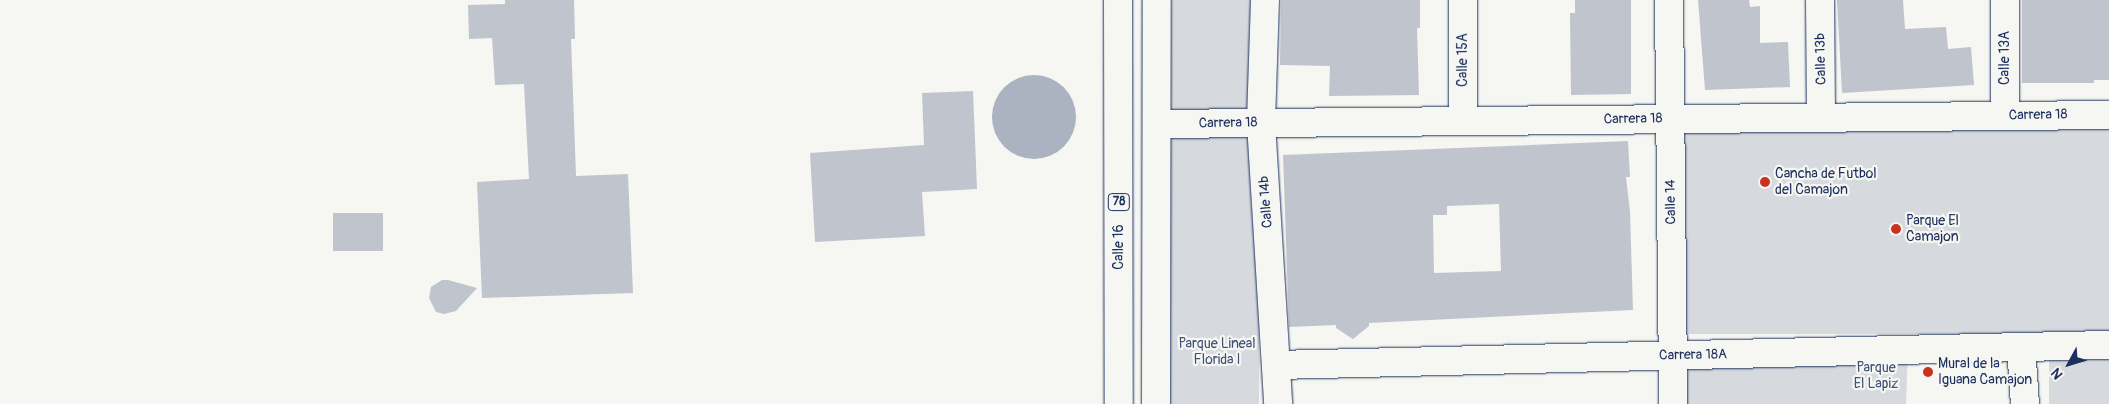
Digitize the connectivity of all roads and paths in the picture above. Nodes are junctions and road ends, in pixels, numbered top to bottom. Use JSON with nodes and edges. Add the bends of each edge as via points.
{"nodes":[{"id":1,"x":1118,"y":0,"type":"edge"},
{"id":2,"x":1157,"y":0,"type":"edge"},
{"id":3,"x":1265,"y":0,"type":"edge"},
{"id":4,"x":1463,"y":0,"type":"edge"},
{"id":5,"x":1670,"y":0,"type":"edge"},
{"id":6,"x":1820,"y":0,"type":"edge"},
{"id":7,"x":2005,"y":0,"type":"edge"},
{"id":8,"x":2109,"y":115,"type":"edge"},
{"id":9,"x":2005,"y":116,"type":"junction"},
{"id":10,"x":1822,"y":117,"type":"junction"},
{"id":11,"x":1670,"y":119,"type":"junction"},
{"id":12,"x":1463,"y":121,"type":"junction"},
{"id":13,"x":1261,"y":123,"type":"junction"},
{"id":14,"x":1157,"y":124,"type":"junction"},
{"id":15,"x":2109,"y":345,"type":"edge"},
{"id":16,"x":2021,"y":347,"type":"junction"},
{"id":17,"x":1673,"y":355,"type":"junction"},
{"id":18,"x":1276,"y":365,"type":"junction"},
{"id":19,"x":1119,"y":404,"type":"edge"},
{"id":20,"x":1156,"y":404,"type":"edge"},
{"id":21,"x":1278,"y":404,"type":"edge"},
{"id":22,"x":1673,"y":404,"type":"edge"},
{"id":23,"x":2024,"y":404,"type":"edge"}],
"edges":[{"from":1,"to":19,"type":"main road","name":"Calle 16","number":"78"},
{"from":2,"to":14,"type":"main road"},
{"from":3,"to":13,"type":"main road","name":"Calle 14b"},
{"from":4,"to":12,"type":"main road","name":"Calle 15A"},
{"from":5,"to":11,"type":"main road","name":"Calle 14"},
{"from":6,"to":10,"type":"main road","name":"Calle 13b"},
{"from":7,"to":9,"type":"main road","name":"Calle 13A"},
{"from":8,"to":9,"type":"main road","name":"Carrera 18"},
{"from":9,"to":10,"type":"main road","name":"Carrera 18"},
{"from":10,"to":11,"type":"main road","name":"Carrera 18"},
{"from":11,"to":12,"type":"main road","name":"Carrera 18"},
{"from":11,"to":17,"type":"main road","name":"Calle 14"},
{"from":12,"to":13,"type":"main road","name":"Carrera 18"},
{"from":13,"to":14,"type":"main road","name":"Carrera 18"},
{"from":13,"to":18,"type":"main road","name":"Calle 14b"},
{"from":14,"to":20,"type":"main road"},
{"from":15,"to":16,"type":"main road","name":"Carrera 18A"},
{"from":16,"to":17,"type":"main road","name":"Carrera 18A"},
{"from":16,"to":23,"type":"main road"},
{"from":17,"to":18,"type":"main road","name":"Carrera 18A"},
{"from":17,"to":22,"type":"main road","name":"Calle 14"},
{"from":18,"to":21,"type":"main road","name":"Calle 14b"}]}
